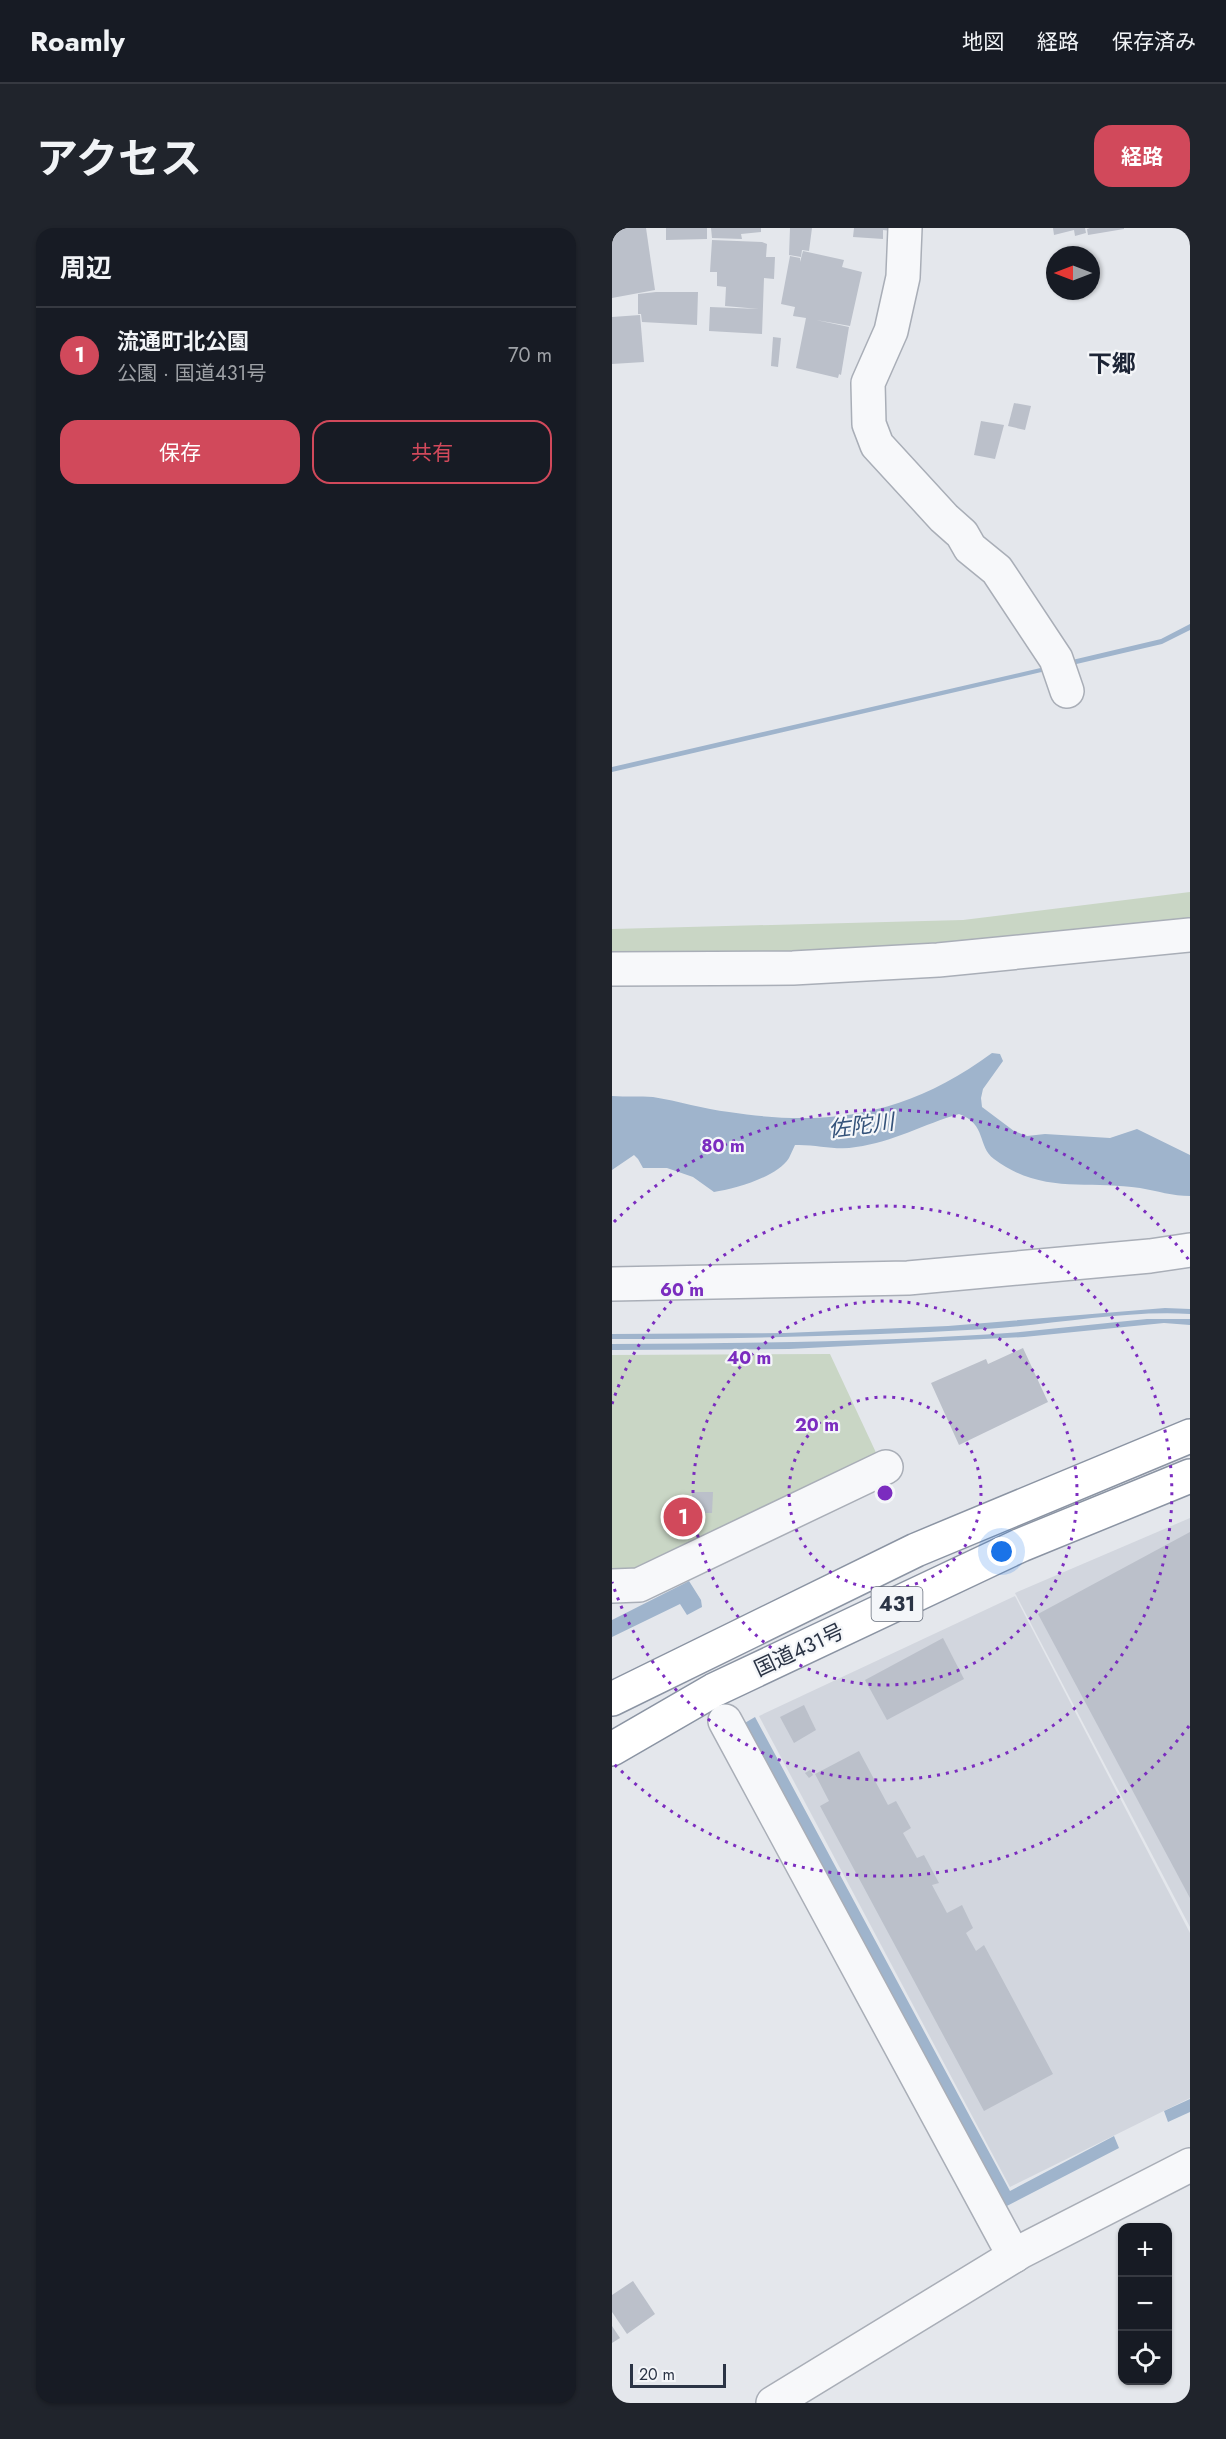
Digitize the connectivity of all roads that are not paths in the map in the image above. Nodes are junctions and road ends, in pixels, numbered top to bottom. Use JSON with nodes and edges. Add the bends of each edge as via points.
{"nodes":[{"id":1,"x":905,"y":228,"type":"edge"},
{"id":2,"x":1067,"y":691,"type":"dead end"},
{"id":3,"x":1190,"y":935,"type":"edge"},
{"id":4,"x":612,"y":969,"type":"edge"},
{"id":5,"x":1190,"y":1250,"type":"edge"},
{"id":6,"x":612,"y":1284,"type":"edge"},
{"id":7,"x":1190,"y":1436,"type":"edge"},
{"id":8,"x":886,"y":1467,"type":"dead end"},
{"id":9,"x":1190,"y":1476,"type":"edge"},
{"id":10,"x":612,"y":1586,"type":"edge"},
{"id":11,"x":612,"y":1698,"type":"edge"},
{"id":12,"x":725,"y":1720,"type":"dead end"},
{"id":13,"x":612,"y":1749,"type":"edge"},
{"id":14,"x":1190,"y":2165,"type":"edge"},
{"id":15,"x":1014,"y":2256,"type":"junction"},
{"id":16,"x":773,"y":2403,"type":"edge"}],
"edges":[{"from":1,"to":2,"type":"street","via":[[903,278],[891,330],[867,383],[868,424],[877,445],[962,534],[970,548],[997,570],[1056,659]]},
{"from":3,"to":4,"type":"street","via":[[938,960],[793,968]]},
{"from":5,"to":6,"type":"street","via":[[908,1278]]},
{"from":7,"to":11,"type":"highway","name":"国道431号","number":"431","via":[[916,1550]]},
{"from":8,"to":10,"type":"street","via":[[639,1585]]},
{"from":9,"to":13,"type":"highway","name":"国道431号","number":"431","via":[[989,1560],[714,1690]]},
{"from":12,"to":15,"type":"street"},
{"from":14,"to":15,"type":"street"},
{"from":15,"to":16,"type":"street"}]}
